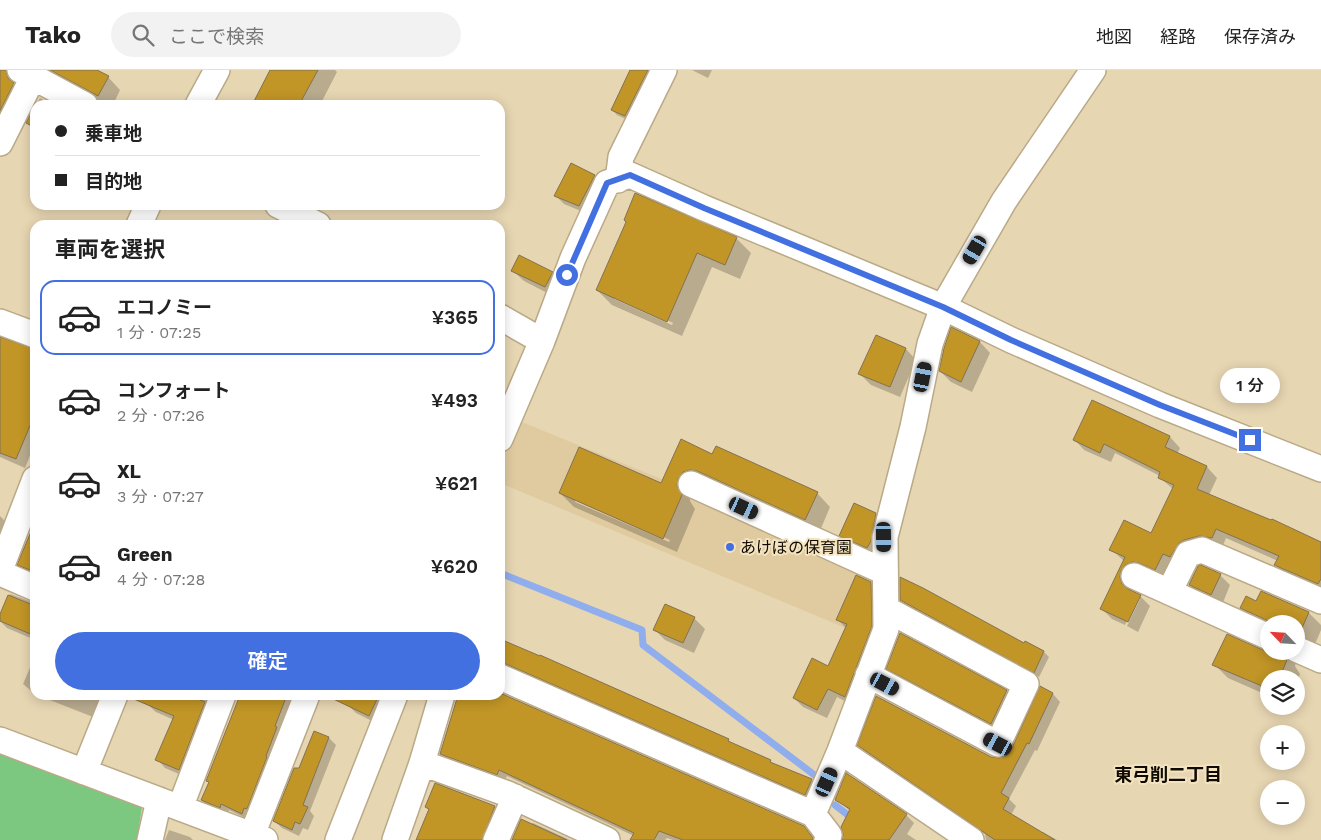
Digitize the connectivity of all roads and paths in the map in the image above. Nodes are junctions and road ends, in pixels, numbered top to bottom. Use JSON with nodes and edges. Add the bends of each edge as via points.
{"nodes":[{"id":1,"x":217,"y":70,"type":"edge"},
{"id":2,"x":664,"y":70,"type":"edge"},
{"id":3,"x":1093,"y":70,"type":"edge"},
{"id":4,"x":26,"y":74,"type":"edge"},
{"id":5,"x":75,"y":100,"type":"edge"},
{"id":6,"x":201,"y":100,"type":"edge"},
{"id":7,"x":0,"y":143,"type":"edge"},
{"id":8,"x":618,"y":180,"type":"junction"},
{"id":9,"x":288,"y":210,"type":"edge"},
{"id":10,"x":308,"y":220,"type":"edge"},
{"id":11,"x":943,"y":307,"type":"junction"},
{"id":12,"x":505,"y":320,"type":"edge"},
{"id":13,"x":0,"y":322,"type":"edge"},
{"id":14,"x":30,"y":333,"type":"edge"},
{"id":15,"x":542,"y":341,"type":"junction"},
{"id":16,"x":505,"y":427,"type":"edge"},
{"id":17,"x":1321,"y":469,"type":"edge"},
{"id":18,"x":692,"y":484,"type":"dead end"},
{"id":19,"x":30,"y":497,"type":"edge"},
{"id":20,"x":0,"y":572,"type":"edge"},
{"id":21,"x":885,"y":572,"type":"junction"},
{"id":22,"x":1134,"y":576,"type":"dead end"},
{"id":23,"x":30,"y":586,"type":"edge"},
{"id":24,"x":1169,"y":592,"type":"junction"},
{"id":25,"x":1321,"y":601,"type":"edge"},
{"id":26,"x":886,"y":609,"type":"junction"},
{"id":27,"x":1260,"y":633,"type":"edge"},
{"id":28,"x":1305,"y":653,"type":"edge"},
{"id":29,"x":1321,"y":660,"type":"edge"},
{"id":30,"x":868,"y":675,"type":"junction"},
{"id":31,"x":505,"y":679,"type":"edge"},
{"id":32,"x":113,"y":700,"type":"edge"},
{"id":33,"x":221,"y":700,"type":"edge"},
{"id":34,"x":305,"y":700,"type":"edge"},
{"id":35,"x":393,"y":700,"type":"edge"},
{"id":36,"x":441,"y":700,"type":"edge"},
{"id":37,"x":0,"y":740,"type":"edge"},
{"id":38,"x":840,"y":751,"type":"junction"},
{"id":39,"x":422,"y":763,"type":"junction"},
{"id":40,"x":84,"y":772,"type":"junction"},
{"id":41,"x":515,"y":797,"type":"junction"},
{"id":42,"x":169,"y":804,"type":"junction"},
{"id":43,"x":813,"y":814,"type":"junction"},
{"id":44,"x":258,"y":838,"type":"edge"},
{"id":45,"x":150,"y":840,"type":"edge"},
{"id":46,"x":338,"y":840,"type":"edge"},
{"id":47,"x":395,"y":840,"type":"edge"},
{"id":48,"x":496,"y":840,"type":"edge"},
{"id":49,"x":607,"y":840,"type":"edge"},
{"id":50,"x":827,"y":840,"type":"edge"},
{"id":51,"x":971,"y":840,"type":"edge"}],
"edges":[{"from":1,"to":6,"type":"street"},
{"from":2,"to":8,"type":"street","via":[[621,157]]},
{"from":3,"to":11,"type":"street","via":[[1004,200]]},
{"from":4,"to":5,"type":"street"},
{"from":4,"to":7,"type":"street"},
{"from":8,"to":11,"type":"street","via":[[630,175]]},
{"from":8,"to":15,"type":"street","via":[[607,183],[573,258]]},
{"from":9,"to":10,"type":"street"},
{"from":11,"to":17,"type":"street","via":[[1160,405]]},
{"from":11,"to":21,"type":"street","via":[[930,344],[913,427],[884,537]]},
{"from":12,"to":15,"type":"street"},
{"from":13,"to":14,"type":"street"},
{"from":15,"to":16,"type":"street"},
{"from":18,"to":21,"type":"street"},
{"from":19,"to":20,"type":"street"},
{"from":20,"to":23,"type":"street"},
{"from":21,"to":26,"type":"street"},
{"from":22,"to":24,"type":"street"},
{"from":24,"to":25,"type":"street","via":[[1188,554],[1202,550]]},
{"from":24,"to":27,"type":"street"},
{"from":26,"to":30,"type":"street","via":[[886,628]]},
{"from":26,"to":30,"type":"street","via":[[1026,684],[998,744]]},
{"from":28,"to":29,"type":"street"},
{"from":30,"to":38,"type":"street"},
{"from":31,"to":43,"type":"street"},
{"from":32,"to":40,"type":"street"},
{"from":33,"to":42,"type":"street"},
{"from":34,"to":44,"type":"street"},
{"from":35,"to":46,"type":"street"},
{"from":36,"to":39,"type":"street"},
{"from":37,"to":40,"type":"street"},
{"from":38,"to":43,"type":"street"},
{"from":38,"to":51,"type":"street"},
{"from":39,"to":41,"type":"street"},
{"from":39,"to":47,"type":"street"},
{"from":40,"to":42,"type":"street"},
{"from":41,"to":48,"type":"street"},
{"from":41,"to":49,"type":"street"},
{"from":42,"to":44,"type":"street"},
{"from":42,"to":45,"type":"street"},
{"from":43,"to":50,"type":"street","via":[[829,835]]}]}
